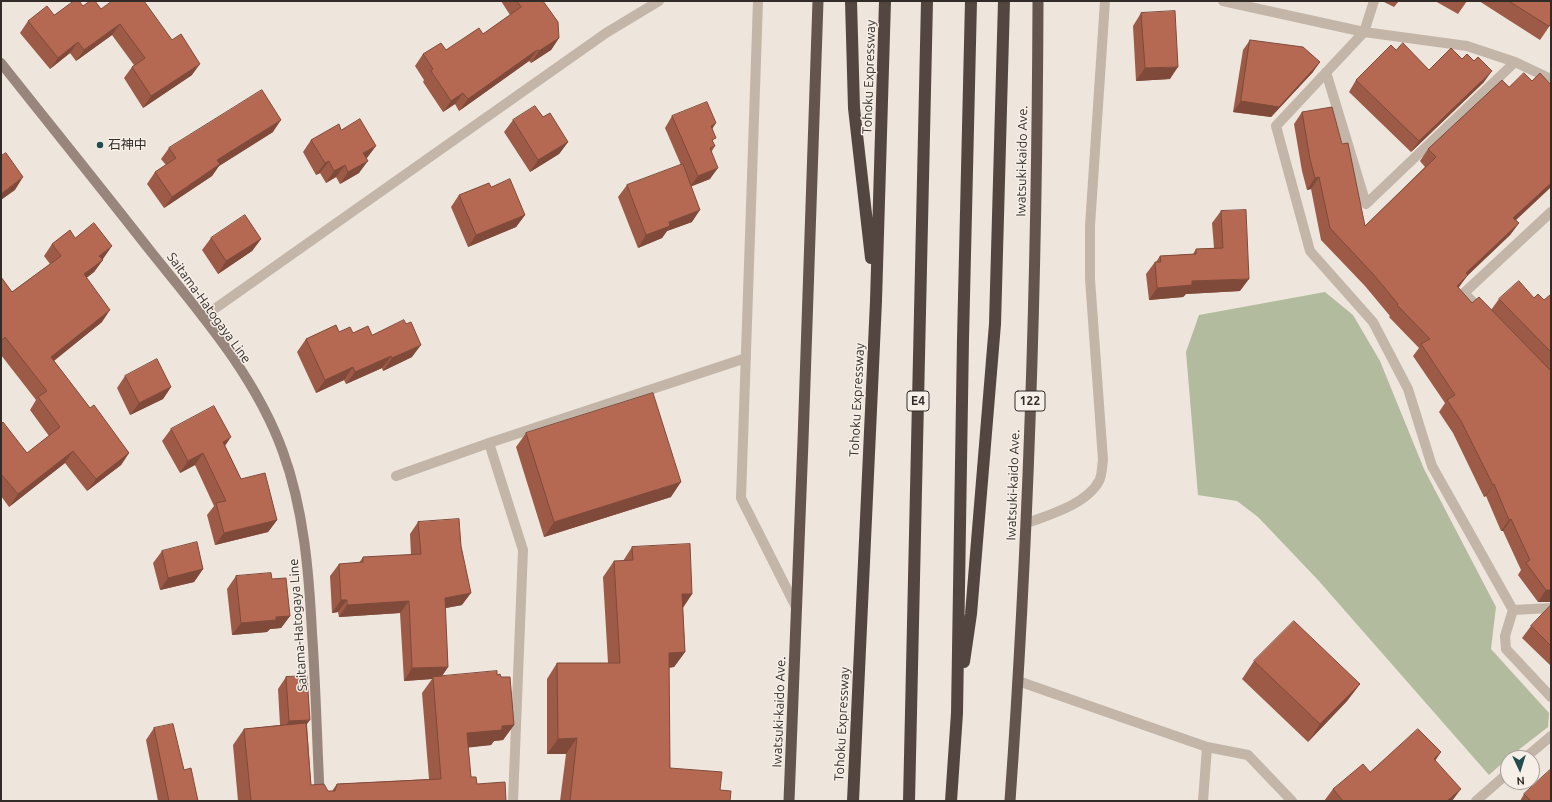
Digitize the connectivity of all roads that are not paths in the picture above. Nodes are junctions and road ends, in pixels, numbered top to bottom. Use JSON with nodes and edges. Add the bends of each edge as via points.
{"nodes":[{"id":1,"x":659,"y":1,"type":"edge"},
{"id":2,"x":758,"y":1,"type":"edge"},
{"id":3,"x":818,"y":1,"type":"edge"},
{"id":4,"x":850,"y":1,"type":"edge"},
{"id":5,"x":885,"y":1,"type":"edge"},
{"id":6,"x":928,"y":1,"type":"edge"},
{"id":7,"x":971,"y":1,"type":"edge"},
{"id":8,"x":1004,"y":1,"type":"edge"},
{"id":9,"x":1038,"y":1,"type":"edge"},
{"id":10,"x":1104,"y":1,"type":"edge"},
{"id":11,"x":1223,"y":1,"type":"edge"},
{"id":12,"x":1374,"y":1,"type":"edge"},
{"id":13,"x":1364,"y":32,"type":"junction"},
{"id":14,"x":1515,"y":62,"type":"junction"},
{"id":15,"x":1,"y":63,"type":"edge"},
{"id":16,"x":1326,"y":72,"type":"junction"},
{"id":17,"x":1551,"y":79,"type":"edge"},
{"id":18,"x":1551,"y":212,"type":"edge"},
{"id":19,"x":876,"y":301,"type":"junction"},
{"id":20,"x":203,"y":317,"type":"junction"},
{"id":21,"x":1491,"y":321,"type":"edge"},
{"id":22,"x":746,"y":358,"type":"junction"},
{"id":23,"x":489,"y":444,"type":"junction"},
{"id":24,"x":396,"y":476,"type":"dead end"},
{"id":25,"x":1027,"y":523,"type":"junction"},
{"id":26,"x":1551,"y":608,"type":"edge"},
{"id":27,"x":797,"y":609,"type":"junction"},
{"id":28,"x":1512,"y":610,"type":"junction"},
{"id":29,"x":1018,"y":682,"type":"junction"},
{"id":30,"x":1551,"y":697,"type":"edge"},
{"id":31,"x":956,"y":713,"type":"junction"},
{"id":32,"x":1551,"y":736,"type":"edge"},
{"id":33,"x":1207,"y":747,"type":"junction"},
{"id":34,"x":1534,"y":750,"type":"edge"},
{"id":35,"x":1500,"y":780,"type":"edge"},
{"id":36,"x":1479,"y":800,"type":"edge"},
{"id":37,"x":320,"y":801,"type":"edge"},
{"id":38,"x":513,"y":801,"type":"edge"},
{"id":39,"x":789,"y":801,"type":"edge"},
{"id":40,"x":853,"y":801,"type":"edge"},
{"id":41,"x":909,"y":801,"type":"edge"},
{"id":42,"x":951,"y":801,"type":"edge"},
{"id":43,"x":1010,"y":801,"type":"edge"},
{"id":44,"x":1203,"y":801,"type":"edge"},
{"id":45,"x":1292,"y":801,"type":"edge"}],
"edges":[{"from":1,"to":20,"type":"street","via":[[606,33]]},
{"from":2,"to":22,"type":"street"},
{"from":3,"to":27,"type":"highway","name":"Iwatsuki-kaido Ave."},
{"from":4,"to":19,"type":"highway","via":[[854,108]]},
{"from":5,"to":19,"type":"highway","name":"Tohoku Expressway"},
{"from":6,"to":41,"type":"highway","number":"E4"},
{"from":7,"to":31,"type":"highway"},
{"from":8,"to":31,"type":"highway","via":[[995,324],[971,614]]},
{"from":9,"to":25,"type":"highway","name":"Iwatsuki-kaido Ave.","number":"122","via":[[1037,157]]},
{"from":10,"to":25,"type":"street","via":[[1090,226],[1090,279],[1103,460],[1098,482],[1085,496],[1066,509]]},
{"from":11,"to":13,"type":"street"},
{"from":12,"to":13,"type":"street"},
{"from":13,"to":14,"type":"street","via":[[1467,46]]},
{"from":13,"to":16,"type":"street"},
{"from":14,"to":16,"type":"street","via":[[1366,204]]},
{"from":14,"to":17,"type":"street"},
{"from":15,"to":20,"type":"main road","name":"Saitama-Hatogaya Line"},
{"from":16,"to":28,"type":"street","via":[[1276,126],[1310,251],[1373,322],[1408,389],[1432,466]]},
{"from":18,"to":21,"type":"street","via":[[1464,293]]},
{"from":19,"to":40,"type":"highway","name":"Tohoku Expressway"},
{"from":20,"to":37,"type":"main road","name":"Saitama-Hatogaya Line","via":[[262,406],[283,452],[298,507],[310,598]]},
{"from":22,"to":23,"type":"street"},
{"from":22,"to":27,"type":"street","via":[[741,498]]},
{"from":23,"to":24,"type":"street"},
{"from":23,"to":38,"type":"street","via":[[523,550]]},
{"from":25,"to":29,"type":"highway","name":"Iwatsuki-kaido Ave.","number":"122"},
{"from":26,"to":28,"type":"street"},
{"from":27,"to":39,"type":"highway","name":"Iwatsuki-kaido Ave."},
{"from":28,"to":30,"type":"street","via":[[1505,636],[1506,649]]},
{"from":29,"to":33,"type":"street"},
{"from":29,"to":43,"type":"highway","name":"Iwatsuki-kaido Ave.","number":"122"},
{"from":31,"to":42,"type":"highway"},
{"from":32,"to":34,"type":"street"},
{"from":33,"to":44,"type":"street"},
{"from":33,"to":45,"type":"street","via":[[1248,755]]},
{"from":35,"to":36,"type":"street"}]}
